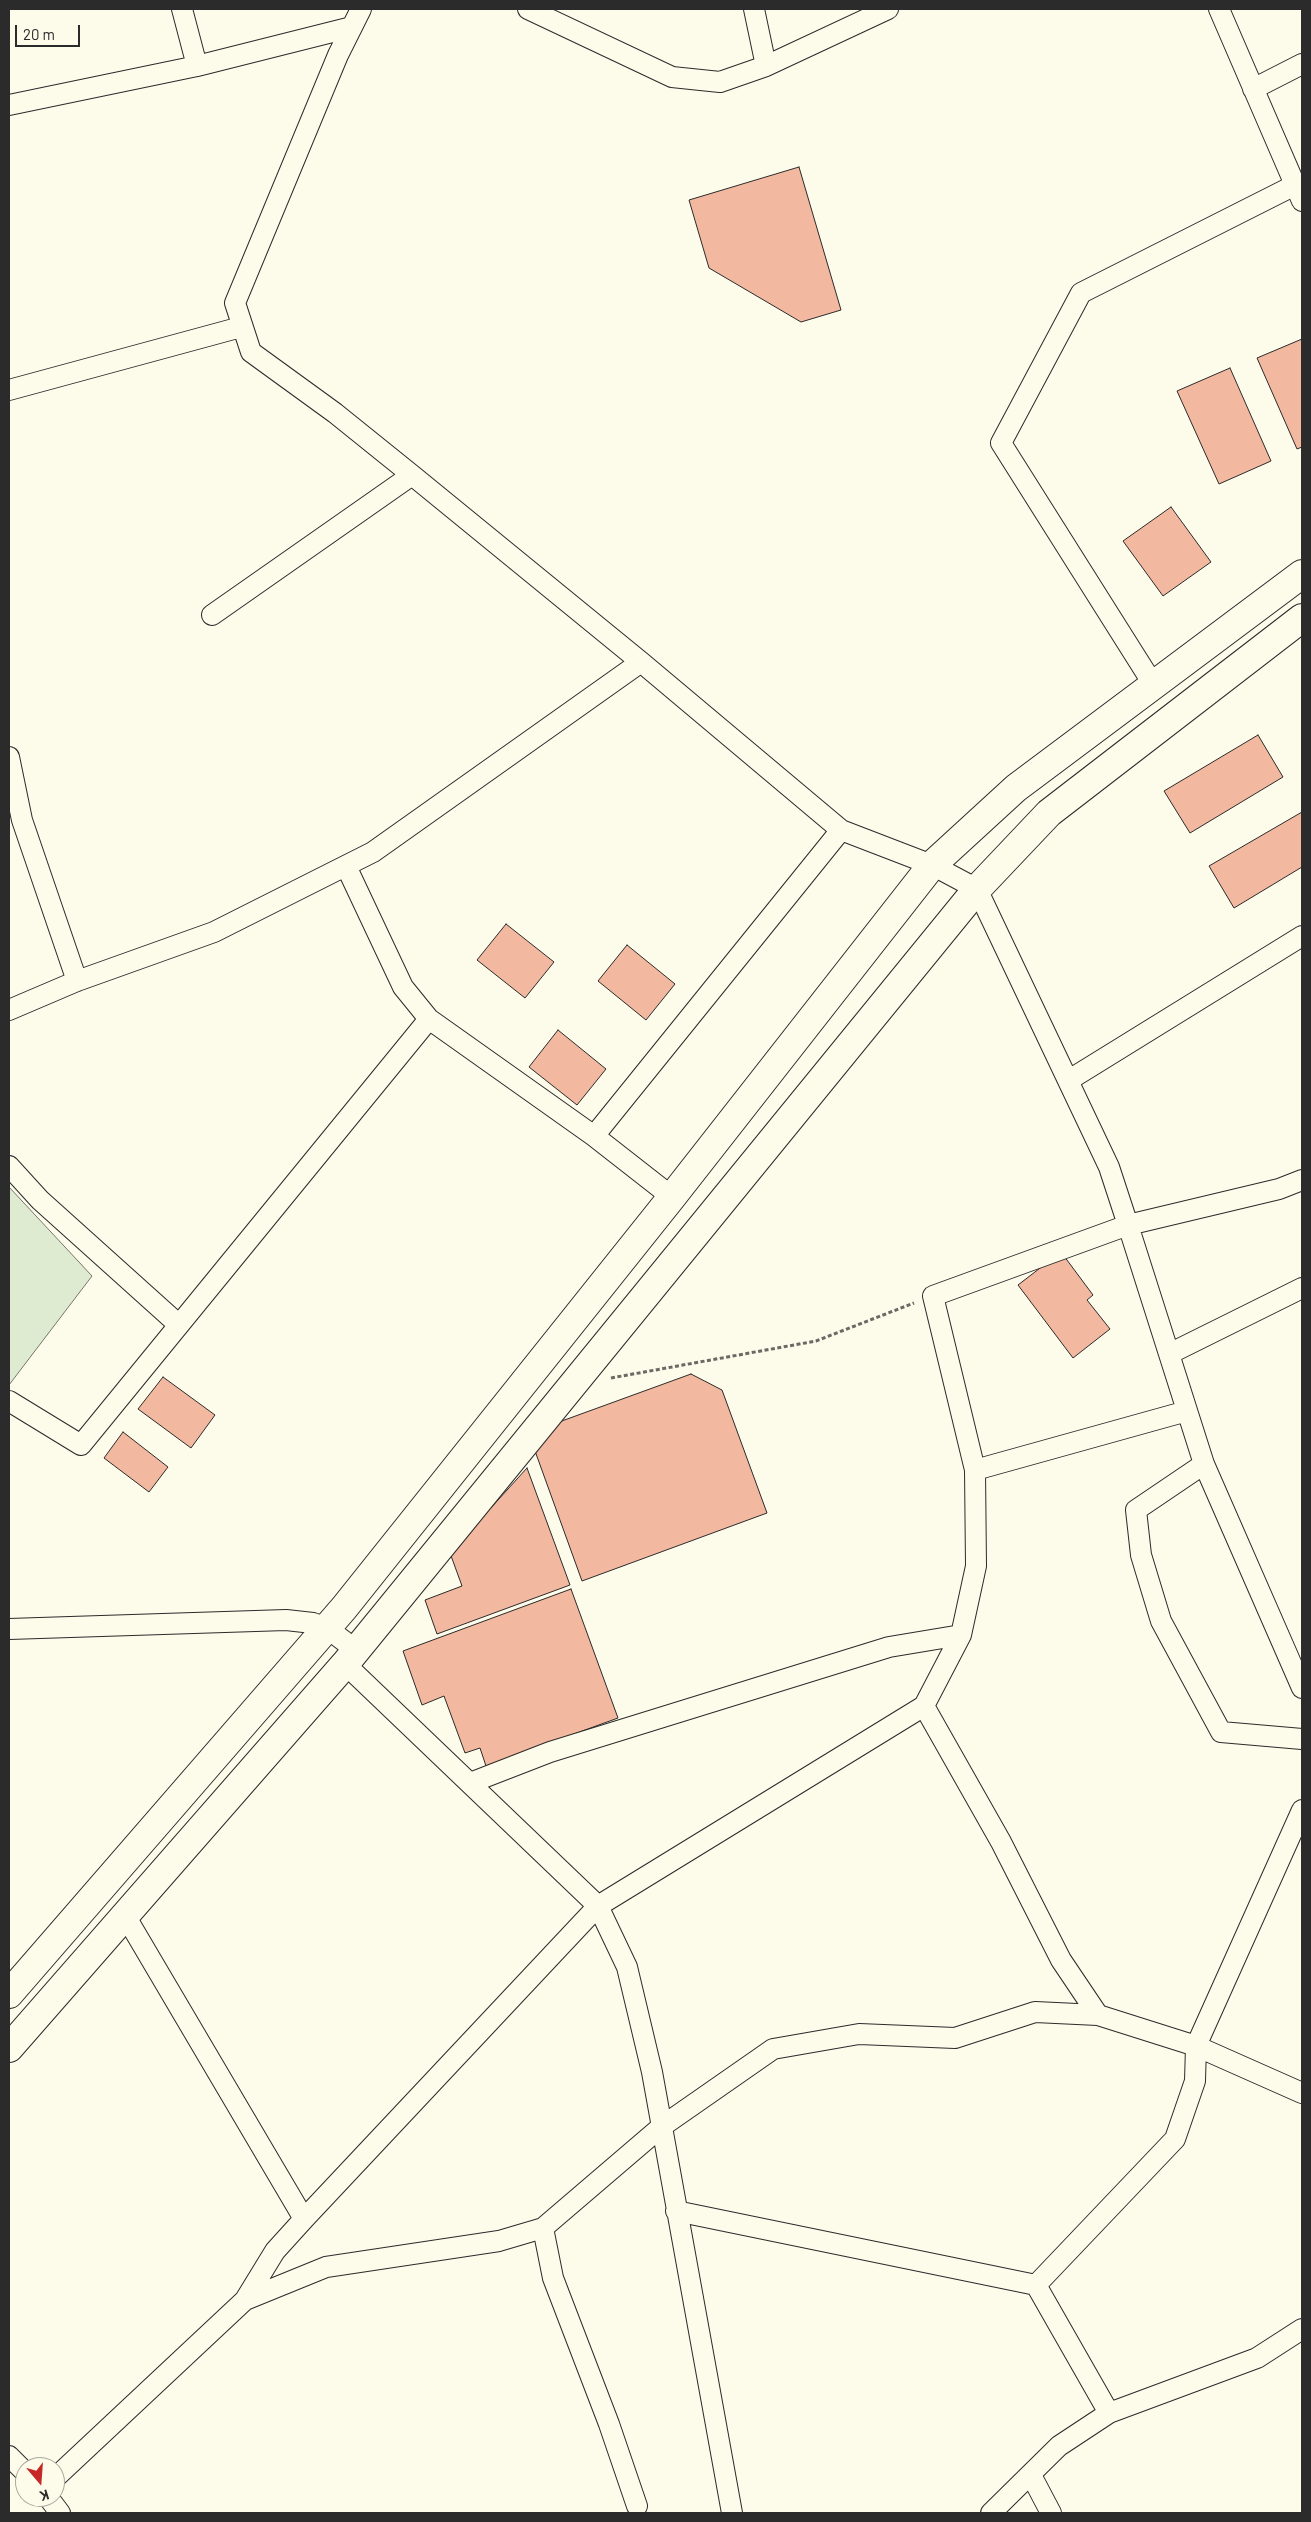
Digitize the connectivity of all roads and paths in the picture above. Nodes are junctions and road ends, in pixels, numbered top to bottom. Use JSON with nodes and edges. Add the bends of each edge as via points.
{"nodes":[{"id":1,"x":182,"y":9,"type":"edge"},
{"id":2,"x":362,"y":9,"type":"edge"},
{"id":3,"x":528,"y":9,"type":"edge"},
{"id":4,"x":754,"y":9,"type":"edge"},
{"id":5,"x":888,"y":9,"type":"edge"},
{"id":6,"x":1219,"y":9,"type":"edge"},
{"id":7,"x":352,"y":27,"type":"junction"},
{"id":8,"x":1302,"y":64,"type":"edge"},
{"id":9,"x":197,"y":66,"type":"junction"},
{"id":10,"x":766,"y":66,"type":"junction"},
{"id":11,"x":1253,"y":89,"type":"junction"},
{"id":12,"x":9,"y":105,"type":"edge"},
{"id":13,"x":1299,"y":193,"type":"edge"},
{"id":14,"x":241,"y":327,"type":"junction"},
{"id":15,"x":9,"y":390,"type":"edge"},
{"id":16,"x":412,"y":476,"type":"junction"},
{"id":17,"x":1302,"y":574,"type":"edge"},
{"id":18,"x":212,"y":615,"type":"dead end"},
{"id":19,"x":1302,"y":618,"type":"edge"},
{"id":20,"x":642,"y":662,"type":"junction"},
{"id":21,"x":1153,"y":684,"type":"junction"},
{"id":22,"x":9,"y":757,"type":"edge"},
{"id":23,"x":841,"y":830,"type":"junction"},
{"id":24,"x":932,"y":865,"type":"junction"},
{"id":25,"x":346,"y":866,"type":"junction"},
{"id":26,"x":976,"y":889,"type":"junction"},
{"id":27,"x":1302,"y":936,"type":"edge"},
{"id":28,"x":77,"y":981,"type":"junction"},
{"id":29,"x":9,"y":1010,"type":"edge"},
{"id":30,"x":429,"y":1019,"type":"junction"},
{"id":31,"x":1069,"y":1080,"type":"junction"},
{"id":32,"x":594,"y":1136,"type":"junction"},
{"id":33,"x":9,"y":1166,"type":"edge"},
{"id":34,"x":1302,"y":1180,"type":"edge"},
{"id":35,"x":672,"y":1197,"type":"junction"},
{"id":36,"x":1128,"y":1226,"type":"junction"},
{"id":37,"x":1302,"y":1288,"type":"edge"},
{"id":38,"x":933,"y":1296,"type":"junction"},
{"id":39,"x":179,"y":1325,"type":"junction"},
{"id":40,"x":1168,"y":1354,"type":"junction"},
{"id":41,"x":609,"y":1378,"type":"dead end"},
{"id":42,"x":9,"y":1401,"type":"edge"},
{"id":43,"x":1186,"y":1411,"type":"junction"},
{"id":44,"x":1204,"y":1464,"type":"junction"},
{"id":45,"x":975,"y":1470,"type":"junction"},
{"id":46,"x":326,"y":1628,"type":"junction"},
{"id":47,"x":9,"y":1629,"type":"edge"},
{"id":48,"x":960,"y":1635,"type":"junction"},
{"id":49,"x":351,"y":1657,"type":"junction"},
{"id":50,"x":1302,"y":1688,"type":"edge"},
{"id":51,"x":924,"y":1706,"type":"junction"},
{"id":52,"x":1302,"y":1739,"type":"edge"},
{"id":53,"x":470,"y":1783,"type":"junction"},
{"id":54,"x":1302,"y":1810,"type":"edge"},
{"id":55,"x":598,"y":1906,"type":"junction"},
{"id":56,"x":126,"y":1917,"type":"junction"},
{"id":57,"x":9,"y":1994,"type":"edge"},
{"id":58,"x":1098,"y":2015,"type":"junction"},
{"id":59,"x":1196,"y":2046,"type":"junction"},
{"id":60,"x":9,"y":2048,"type":"edge"},
{"id":61,"x":1302,"y":2093,"type":"edge"},
{"id":62,"x":661,"y":2127,"type":"junction"},
{"id":63,"x":676,"y":2211,"type":"junction"},
{"id":64,"x":304,"y":2219,"type":"junction"},
{"id":65,"x":543,"y":2228,"type":"junction"},
{"id":66,"x":1036,"y":2285,"type":"junction"},
{"id":67,"x":246,"y":2300,"type":"junction"},
{"id":68,"x":1298,"y":2339,"type":"edge"},
{"id":69,"x":1109,"y":2413,"type":"junction"},
{"id":70,"x":65,"y":2469,"type":"edge"},
{"id":71,"x":1031,"y":2475,"type":"junction"},
{"id":72,"x":637,"y":2506,"type":"dead end"},
{"id":73,"x":726,"y":2512,"type":"edge"},
{"id":74,"x":991,"y":2513,"type":"edge"},
{"id":75,"x":1051,"y":2513,"type":"edge"}],
"edges":[{"from":1,"to":9,"type":"street"},
{"from":2,"to":7,"type":"street"},
{"from":3,"to":10,"type":"street","via":[[672,77],[720,82]]},
{"from":4,"to":10,"type":"street"},
{"from":5,"to":10,"type":"street"},
{"from":6,"to":11,"type":"street"},
{"from":7,"to":9,"type":"street"},
{"from":7,"to":14,"type":"street","via":[[235,303]]},
{"from":8,"to":11,"type":"street"},
{"from":9,"to":12,"type":"street"},
{"from":11,"to":13,"type":"street"},
{"from":13,"to":21,"type":"street","via":[[1082,293],[1001,443]]},
{"from":14,"to":15,"type":"street"},
{"from":14,"to":16,"type":"street","via":[[251,352],[335,413]]},
{"from":16,"to":18,"type":"street"},
{"from":16,"to":20,"type":"street"},
{"from":17,"to":21,"type":"main road"},
{"from":19,"to":26,"type":"main road","via":[[1049,814]]},
{"from":20,"to":23,"type":"street"},
{"from":20,"to":25,"type":"street","via":[[373,852]]},
{"from":21,"to":24,"type":"main road","via":[[1016,788]]},
{"from":22,"to":28,"type":"street","via":[[22,820]]},
{"from":23,"to":24,"type":"street"},
{"from":23,"to":32,"type":"street"},
{"from":24,"to":26,"type":"street"},
{"from":24,"to":35,"type":"main road"},
{"from":25,"to":28,"type":"street","via":[[214,932]]},
{"from":25,"to":30,"type":"street","via":[[403,987]]},
{"from":26,"to":31,"type":"street"},
{"from":26,"to":49,"type":"main road"},
{"from":27,"to":31,"type":"street"},
{"from":28,"to":29,"type":"street"},
{"from":30,"to":32,"type":"street"},
{"from":30,"to":39,"type":"street"},
{"from":31,"to":36,"type":"street","via":[[1109,1167]]},
{"from":32,"to":35,"type":"street"},
{"from":33,"to":39,"type":"street","via":[[40,1200]]},
{"from":34,"to":36,"type":"street","via":[[1279,1189]]},
{"from":35,"to":46,"type":"main road"},
{"from":36,"to":38,"type":"street"},
{"from":36,"to":40,"type":"street"},
{"from":37,"to":40,"type":"street"},
{"from":38,"to":41,"type":"path","via":[[816,1341]]},
{"from":38,"to":45,"type":"street"},
{"from":39,"to":42,"type":"street","via":[[81,1445]]},
{"from":40,"to":43,"type":"street"},
{"from":43,"to":44,"type":"street"},
{"from":43,"to":45,"type":"street"},
{"from":44,"to":50,"type":"street"},
{"from":44,"to":52,"type":"street","via":[[1136,1510],[1142,1554],[1161,1621],[1221,1732]]},
{"from":45,"to":48,"type":"street","via":[[976,1566]]},
{"from":46,"to":47,"type":"street","via":[[286,1620]]},
{"from":46,"to":49,"type":"street"},
{"from":46,"to":57,"type":"main road"},
{"from":48,"to":51,"type":"street"},
{"from":48,"to":53,"type":"street","via":[[889,1648],[550,1752]]},
{"from":49,"to":53,"type":"street"},
{"from":49,"to":56,"type":"main road"},
{"from":51,"to":55,"type":"street"},
{"from":51,"to":58,"type":"street","via":[[1001,1842],[1061,1960]]},
{"from":53,"to":55,"type":"street"},
{"from":54,"to":59,"type":"street"},
{"from":55,"to":62,"type":"street","via":[[627,1967],[652,2072]]},
{"from":55,"to":64,"type":"street"},
{"from":56,"to":60,"type":"main road"},
{"from":56,"to":64,"type":"street"},
{"from":58,"to":59,"type":"street"},
{"from":58,"to":62,"type":"street","via":[[1035,2012],[955,2038],[859,2034],[773,2049]]},
{"from":59,"to":61,"type":"street"},
{"from":59,"to":66,"type":"street","via":[[1195,2081],[1175,2139]]},
{"from":62,"to":63,"type":"street"},
{"from":62,"to":65,"type":"street"},
{"from":63,"to":66,"type":"street"},
{"from":63,"to":73,"type":"street"},
{"from":64,"to":67,"type":"street","via":[[276,2251]]},
{"from":65,"to":67,"type":"street","via":[[499,2241],[326,2267]]},
{"from":65,"to":72,"type":"street","via":[[553,2278]]},
{"from":66,"to":69,"type":"street"},
{"from":67,"to":70,"type":"street"},
{"from":68,"to":69,"type":"street"},
{"from":69,"to":71,"type":"street","via":[[1059,2446]]},
{"from":71,"to":74,"type":"street"},
{"from":71,"to":75,"type":"street"}]}
